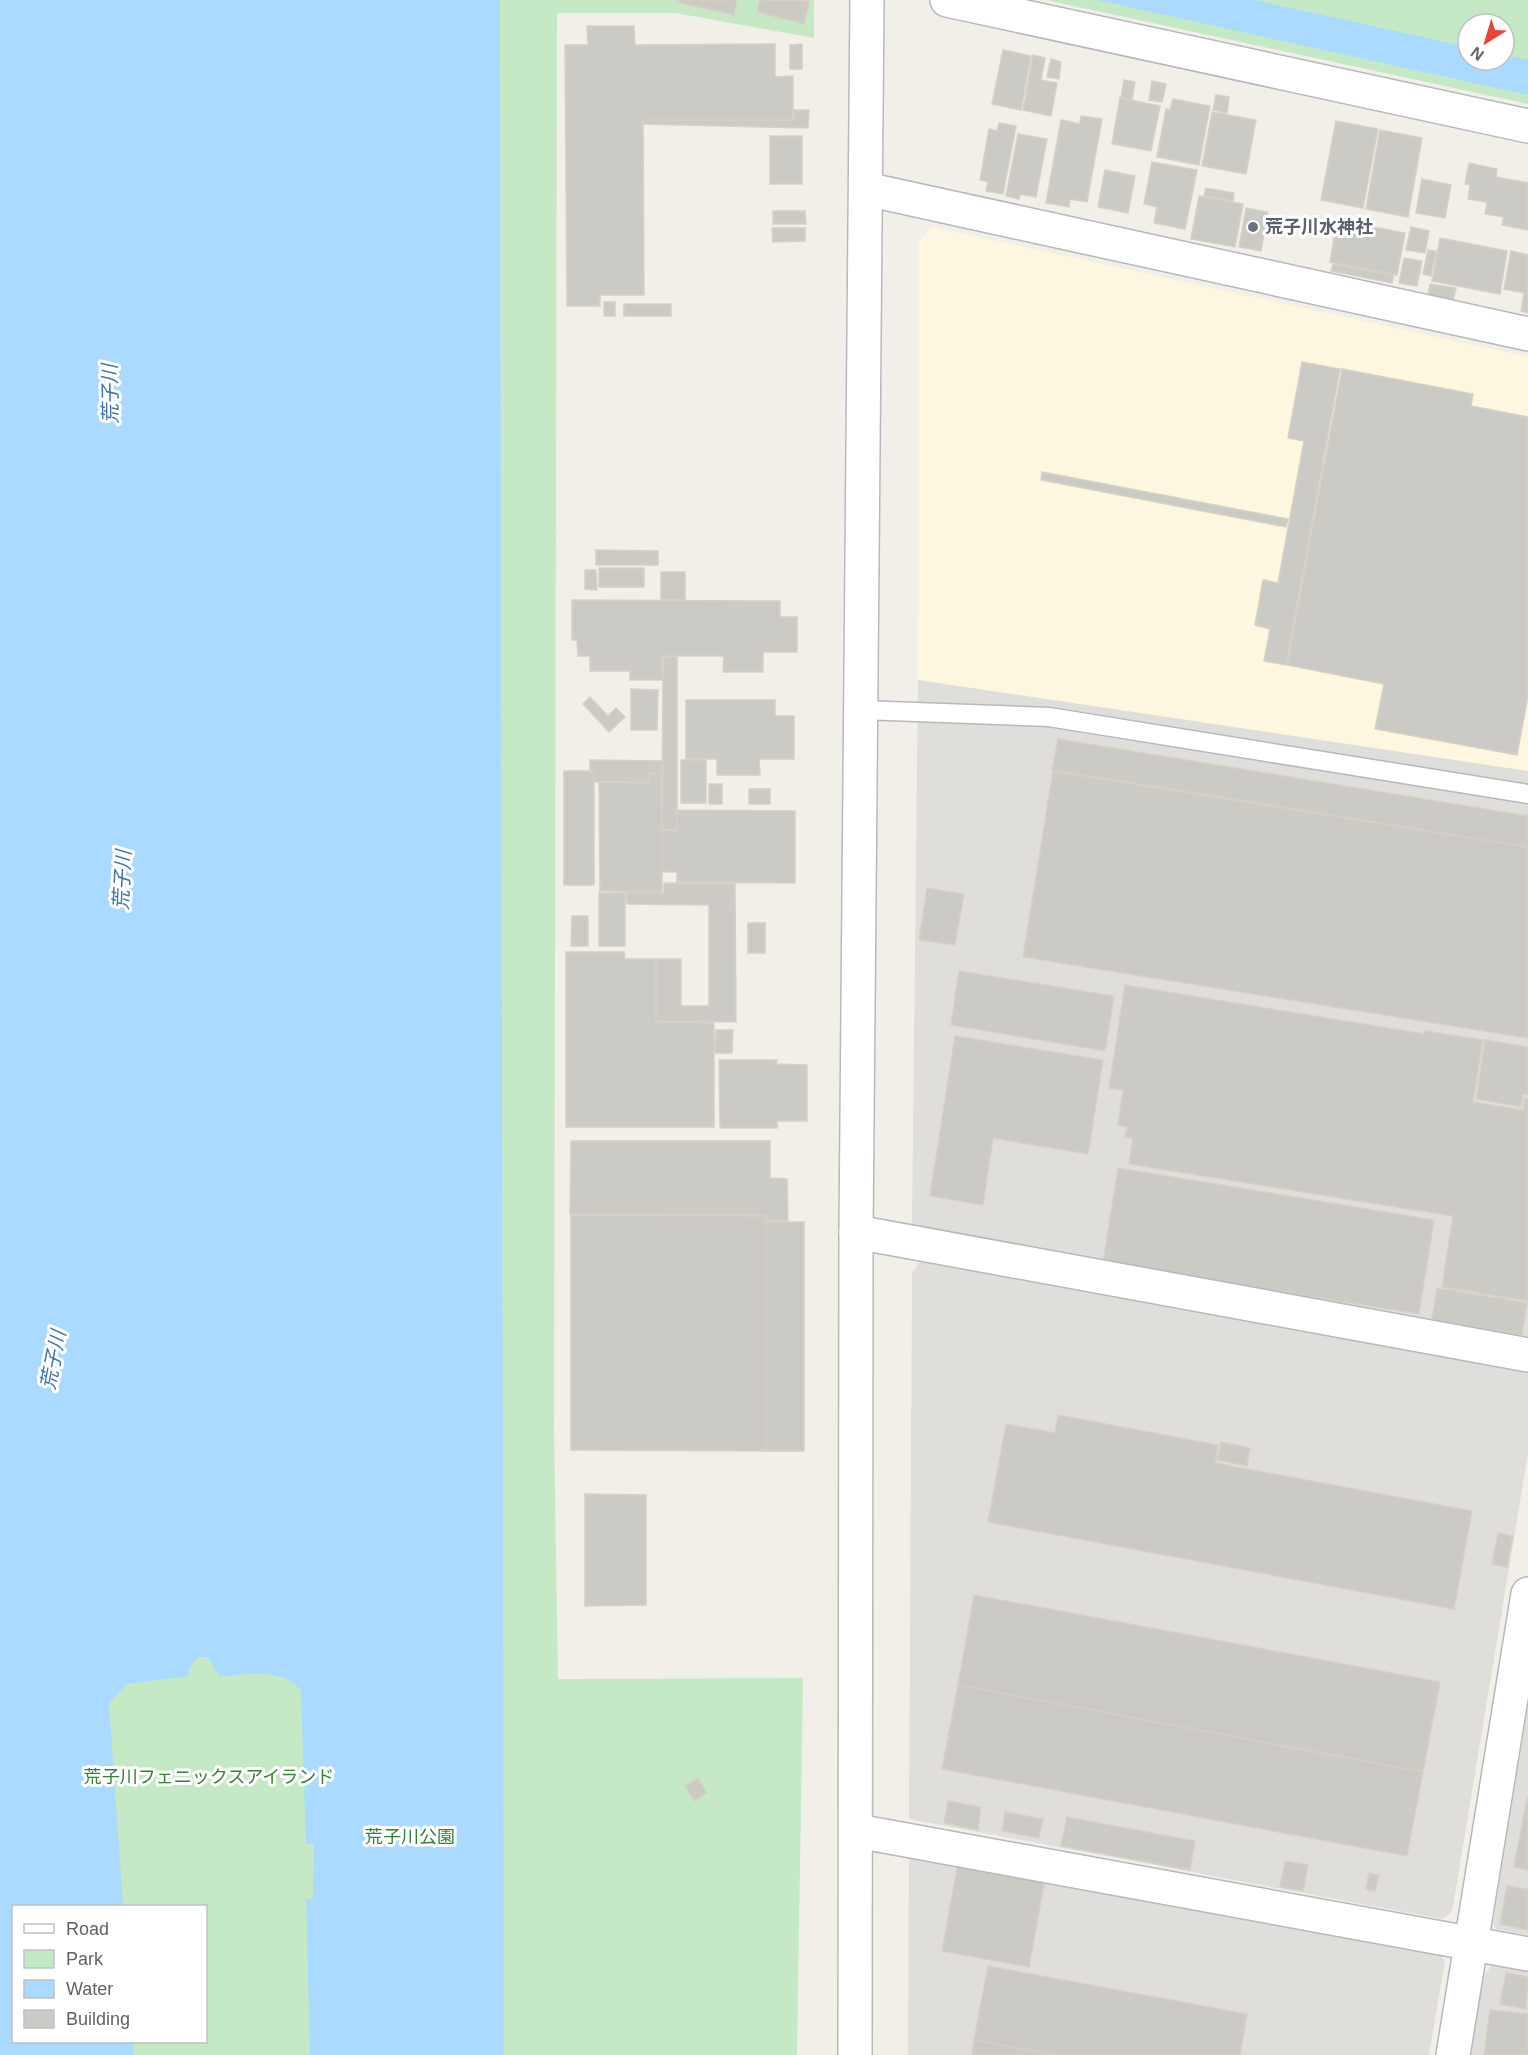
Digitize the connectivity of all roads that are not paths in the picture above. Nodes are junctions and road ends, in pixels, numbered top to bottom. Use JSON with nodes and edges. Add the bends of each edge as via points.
{"nodes":[{"id":1,"x":867,"y":0,"type":"edge"},
{"id":2,"x":947,"y":0,"type":"edge"},
{"id":3,"x":1528,"y":126,"type":"edge"},
{"id":4,"x":866,"y":189,"type":"junction"},
{"id":5,"x":1528,"y":334,"type":"edge"},
{"id":6,"x":861,"y":710,"type":"junction"},
{"id":7,"x":1528,"y":794,"type":"edge"},
{"id":8,"x":856,"y":1232,"type":"junction"},
{"id":9,"x":1528,"y":1355,"type":"edge"},
{"id":10,"x":1528,"y":1594,"type":"edge"},
{"id":11,"x":857,"y":1831,"type":"junction"},
{"id":12,"x":1471,"y":1944,"type":"junction"},
{"id":13,"x":1528,"y":1954,"type":"edge"},
{"id":14,"x":855,"y":2055,"type":"edge"},
{"id":15,"x":1453,"y":2055,"type":"edge"}],
"edges":[{"from":1,"to":4,"type":"street"},
{"from":2,"to":3,"type":"street"},
{"from":4,"to":5,"type":"street"},
{"from":4,"to":6,"type":"street"},
{"from":6,"to":7,"type":"lane","via":[[1049,717]]},
{"from":6,"to":8,"type":"street"},
{"from":8,"to":9,"type":"street"},
{"from":8,"to":11,"type":"street"},
{"from":10,"to":12,"type":"street"},
{"from":11,"to":12,"type":"street"},
{"from":11,"to":14,"type":"street"},
{"from":12,"to":13,"type":"street"},
{"from":12,"to":15,"type":"street"}]}
